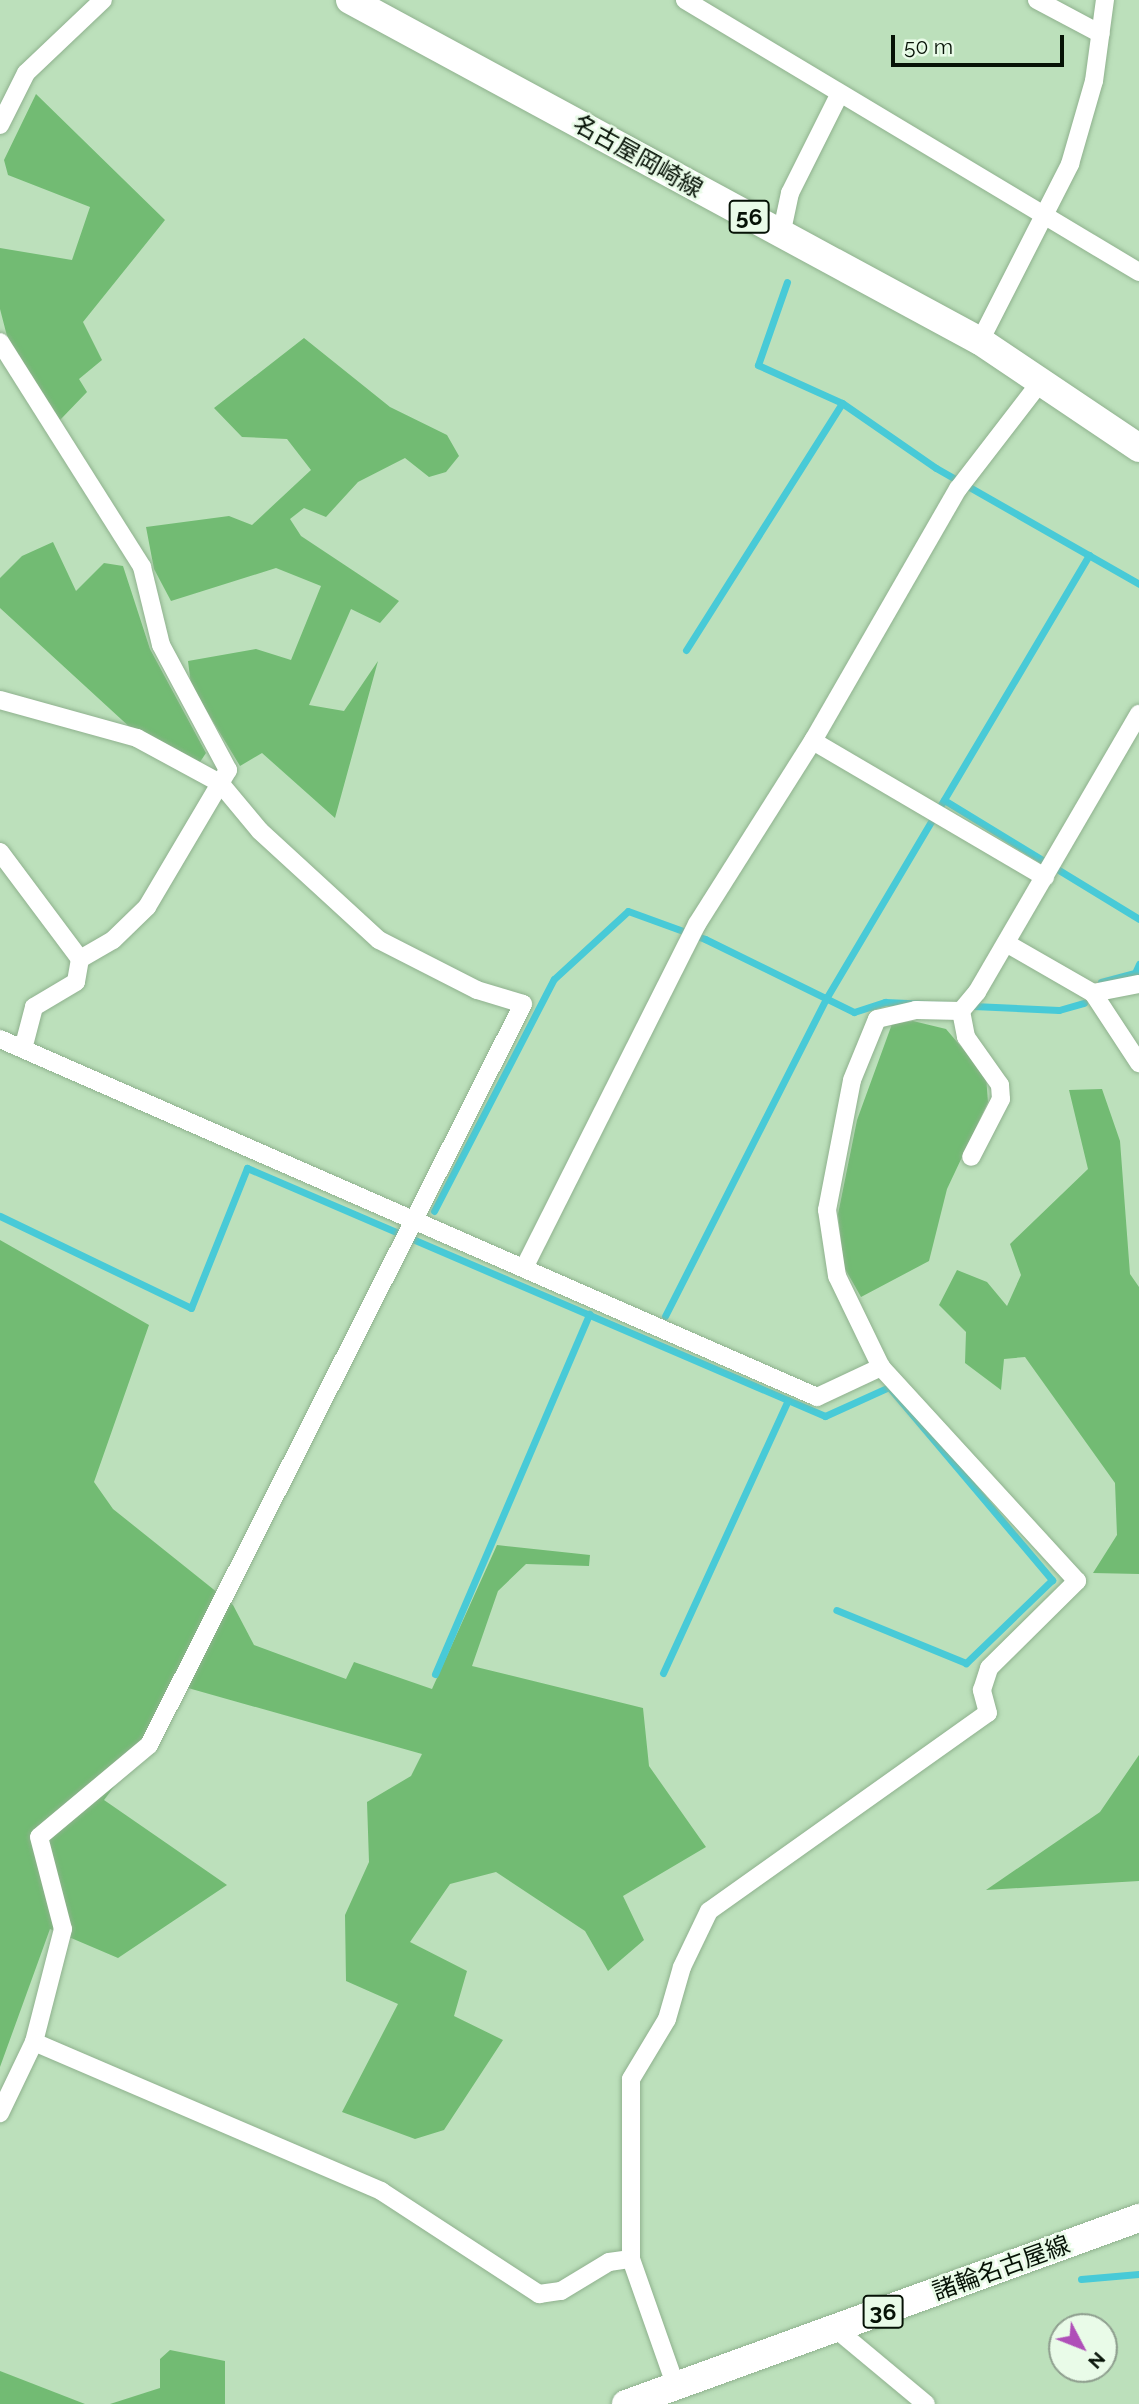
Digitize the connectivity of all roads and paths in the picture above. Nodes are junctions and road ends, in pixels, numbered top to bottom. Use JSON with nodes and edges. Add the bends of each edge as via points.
{"nodes":[{"id":1,"x":103,"y":0,"type":"edge"},
{"id":2,"x":350,"y":0,"type":"edge"},
{"id":3,"x":685,"y":0,"type":"edge"},
{"id":4,"x":1037,"y":0,"type":"edge"},
{"id":5,"x":1105,"y":0,"type":"edge"},
{"id":6,"x":1101,"y":34,"type":"junction"},
{"id":7,"x":839,"y":94,"type":"junction"},
{"id":8,"x":0,"y":125,"type":"edge"},
{"id":9,"x":1048,"y":218,"type":"junction"},
{"id":10,"x":781,"y":235,"type":"junction"},
{"id":11,"x":1139,"y":272,"type":"edge"},
{"id":12,"x":980,"y":341,"type":"junction"},
{"id":13,"x":0,"y":342,"type":"edge"},
{"id":14,"x":1038,"y":385,"type":"junction"},
{"id":15,"x":1139,"y":448,"type":"edge"},
{"id":16,"x":0,"y":700,"type":"edge"},
{"id":17,"x":1139,"y":714,"type":"edge"},
{"id":18,"x":813,"y":741,"type":"junction"},
{"id":19,"x":220,"y":783,"type":"junction"},
{"id":20,"x":0,"y":852,"type":"edge"},
{"id":21,"x":1045,"y":877,"type":"junction"},
{"id":22,"x":1006,"y":943,"type":"junction"},
{"id":23,"x":80,"y":959,"type":"junction"},
{"id":24,"x":1139,"y":984,"type":"edge"},
{"id":25,"x":1093,"y":993,"type":"junction"},
{"id":26,"x":961,"y":1012,"type":"junction"},
{"id":27,"x":0,"y":1039,"type":"edge"},
{"id":28,"x":23,"y":1049,"type":"junction"},
{"id":29,"x":1139,"y":1063,"type":"edge"},
{"id":30,"x":971,"y":1157,"type":"dead end"},
{"id":31,"x":416,"y":1221,"type":"junction"},
{"id":32,"x":524,"y":1268,"type":"junction"},
{"id":33,"x":881,"y":1367,"type":"junction"},
{"id":34,"x":34,"y":2042,"type":"junction"},
{"id":35,"x":0,"y":2113,"type":"edge"},
{"id":36,"x":1139,"y":2218,"type":"edge"},
{"id":37,"x":631,"y":2259,"type":"junction"},
{"id":38,"x":836,"y":2329,"type":"junction"},
{"id":39,"x":675,"y":2384,"type":"junction"},
{"id":40,"x":626,"y":2404,"type":"edge"},
{"id":41,"x":926,"y":2404,"type":"edge"}],
"edges":[{"from":1,"to":8,"type":"street","via":[[26,73]]},
{"from":2,"to":10,"type":"main road","name":"名古屋岡崎線","number":"56"},
{"from":3,"to":7,"type":"street"},
{"from":4,"to":6,"type":"street"},
{"from":5,"to":6,"type":"street"},
{"from":6,"to":9,"type":"street","via":[[1085,116]]},
{"from":7,"to":9,"type":"street"},
{"from":7,"to":10,"type":"street","via":[[790,193]]},
{"from":9,"to":11,"type":"street"},
{"from":9,"to":12,"type":"street"},
{"from":10,"to":12,"type":"main road","name":"名古屋岡崎線","number":"56"},
{"from":12,"to":14,"type":"main road","name":"名古屋岡崎線","number":"56"},
{"from":13,"to":19,"type":"street","via":[[142,567],[161,645],[228,770]]},
{"from":14,"to":15,"type":"main road","name":"名古屋岡崎線","number":"56"},
{"from":14,"to":18,"type":"street","via":[[958,489]]},
{"from":16,"to":19,"type":"street","via":[[137,738]]},
{"from":17,"to":21,"type":"street"},
{"from":18,"to":21,"type":"street"},
{"from":18,"to":32,"type":"street","via":[[697,924]]},
{"from":19,"to":23,"type":"street","via":[[147,907],[113,940]]},
{"from":19,"to":31,"type":"street","via":[[260,831],[379,940],[477,990],[523,1004]]},
{"from":20,"to":23,"type":"street"},
{"from":21,"to":22,"type":"street"},
{"from":22,"to":25,"type":"street"},
{"from":22,"to":26,"type":"street"},
{"from":23,"to":28,"type":"street","via":[[76,982],[34,1007]]},
{"from":24,"to":25,"type":"street"},
{"from":25,"to":29,"type":"street"},
{"from":26,"to":30,"type":"street","via":[[966,1037],[1000,1085],[1001,1099]]},
{"from":26,"to":33,"type":"street","via":[[916,1010],[877,1019],[852,1080],[827,1239]]},
{"from":27,"to":28,"type":"street"},
{"from":28,"to":31,"type":"street"},
{"from":31,"to":32,"type":"street"},
{"from":31,"to":34,"type":"street","via":[[149,1745],[39,1837],[63,1929]]},
{"from":32,"to":33,"type":"street","via":[[817,1397]]},
{"from":33,"to":37,"type":"street","via":[[1077,1581],[989,1668],[982,1690],[988,1713],[709,1911],[682,1967],[667,2019],[631,2079]]},
{"from":34,"to":35,"type":"street"},
{"from":34,"to":37,"type":"street","via":[[382,2191],[539,2294],[561,2291],[609,2262]]},
{"from":36,"to":38,"type":"main road","name":"諸輪名古屋線","number":"36"},
{"from":37,"to":39,"type":"street"},
{"from":38,"to":39,"type":"main road","name":"諸輪名古屋線","number":"36"},
{"from":38,"to":41,"type":"street"},
{"from":39,"to":40,"type":"main road","name":"諸輪名古屋線","number":"36"}]}
